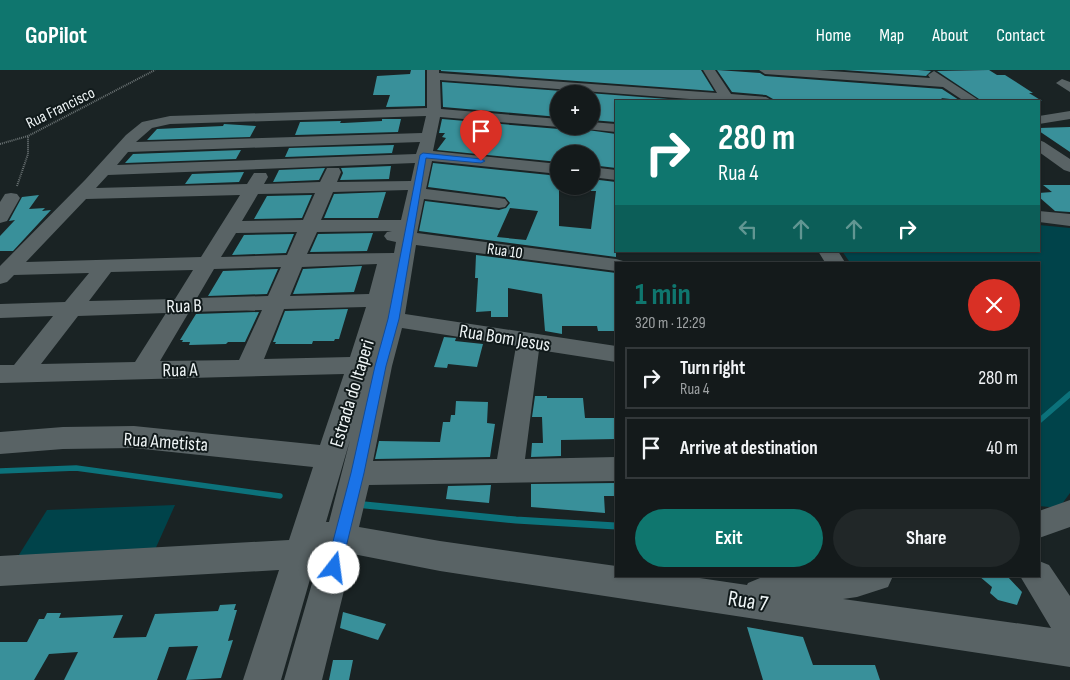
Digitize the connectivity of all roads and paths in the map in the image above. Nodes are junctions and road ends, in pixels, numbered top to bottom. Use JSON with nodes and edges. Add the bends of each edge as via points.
{"nodes":[{"id":1,"x":154,"y":70,"type":"edge"},
{"id":2,"x":709,"y":70,"type":"edge"},
{"id":3,"x":765,"y":70,"type":"edge"},
{"id":4,"x":929,"y":71,"type":"edge"},
{"id":5,"x":434,"y":73,"type":"edge"},
{"id":6,"x":946,"y":83,"type":"junction"},
{"id":7,"x":728,"y":100,"type":"edge"},
{"id":8,"x":972,"y":100,"type":"edge"},
{"id":9,"x":431,"y":110,"type":"junction"},
{"id":10,"x":354,"y":114,"type":"junction"},
{"id":11,"x":1070,"y":115,"type":"edge"},
{"id":12,"x":296,"y":116,"type":"junction"},
{"id":13,"x":214,"y":119,"type":"junction"},
{"id":14,"x":1040,"y":120,"type":"edge"},
{"id":15,"x":550,"y":122,"type":"edge"},
{"id":16,"x":600,"y":127,"type":"edge"},
{"id":17,"x":615,"y":128,"type":"edge"},
{"id":18,"x":28,"y":136,"type":"junction"},
{"id":19,"x":420,"y":137,"type":"junction"},
{"id":20,"x":344,"y":140,"type":"junction"},
{"id":21,"x":281,"y":141,"type":"junction"},
{"id":22,"x":0,"y":144,"type":"edge"},
{"id":23,"x":193,"y":144,"type":"junction"},
{"id":24,"x":123,"y":146,"type":"junction"},
{"id":25,"x":1040,"y":146,"type":"edge"},
{"id":26,"x":419,"y":157,"type":"junction"},
{"id":27,"x":338,"y":161,"type":"junction"},
{"id":28,"x":1040,"y":161,"type":"edge"},
{"id":29,"x":268,"y":164,"type":"junction"},
{"id":30,"x":1068,"y":165,"type":"edge"},
{"id":31,"x":193,"y":166,"type":"junction"},
{"id":32,"x":175,"y":167,"type":"junction"},
{"id":33,"x":550,"y":168,"type":"edge"},
{"id":34,"x":103,"y":170,"type":"junction"},
{"id":35,"x":600,"y":173,"type":"edge"},
{"id":36,"x":615,"y":175,"type":"edge"},
{"id":37,"x":327,"y":187,"type":"junction"},
{"id":38,"x":253,"y":188,"type":"junction"},
{"id":39,"x":412,"y":189,"type":"junction"},
{"id":40,"x":174,"y":191,"type":"junction"},
{"id":41,"x":80,"y":194,"type":"junction"},
{"id":42,"x":11,"y":198,"type":"joint"},
{"id":43,"x":500,"y":203,"type":"dead end"},
{"id":44,"x":0,"y":217,"type":"edge"},
{"id":45,"x":1040,"y":217,"type":"edge"},
{"id":46,"x":1070,"y":220,"type":"edge"},
{"id":47,"x":309,"y":226,"type":"junction"},
{"id":48,"x":230,"y":227,"type":"junction"},
{"id":49,"x":400,"y":232,"type":"junction"},
{"id":50,"x":388,"y":258,"type":"junction"},
{"id":51,"x":294,"y":260,"type":"junction"},
{"id":52,"x":208,"y":263,"type":"junction"},
{"id":53,"x":615,"y":265,"type":"edge"},
{"id":54,"x":105,"y":266,"type":"junction"},
{"id":55,"x":4,"y":273,"type":"edge"},
{"id":56,"x":368,"y":300,"type":"dead end"},
{"id":57,"x":276,"y":303,"type":"junction"},
{"id":58,"x":182,"y":306,"type":"junction"},
{"id":59,"x":72,"y":309,"type":"junction"},
{"id":60,"x":0,"y":311,"type":"edge"},
{"id":61,"x":394,"y":319,"type":"junction"},
{"id":62,"x":529,"y":340,"type":"junction"},
{"id":63,"x":615,"y":354,"type":"edge"},
{"id":64,"x":359,"y":365,"type":"junction"},
{"id":65,"x":248,"y":367,"type":"junction"},
{"id":66,"x":144,"y":369,"type":"junction"},
{"id":67,"x":11,"y":373,"type":"edge"},
{"id":68,"x":0,"y":443,"type":"edge"},
{"id":69,"x":332,"y":455,"type":"junction"},
{"id":70,"x":615,"y":469,"type":"edge"},
{"id":71,"x":509,"y":471,"type":"junction"},
{"id":72,"x":358,"y":473,"type":"junction"},
{"id":73,"x":1070,"y":513,"type":"edge"},
{"id":74,"x":1040,"y":525,"type":"edge"},
{"id":75,"x":341,"y":538,"type":"junction"},
{"id":76,"x":304,"y":543,"type":"junction"},
{"id":77,"x":0,"y":571,"type":"edge"},
{"id":78,"x":872,"y":577,"type":"edge"},
{"id":79,"x":1038,"y":577,"type":"edge"},
{"id":80,"x":735,"y":598,"type":"junction"},
{"id":81,"x":1070,"y":627,"type":"edge"},
{"id":82,"x":1070,"y":649,"type":"edge"},
{"id":83,"x":262,"y":680,"type":"edge"},
{"id":84,"x":303,"y":680,"type":"edge"}],
"edges":[{"from":1,"to":18,"type":"path","name":"Rua Francisco"},
{"from":2,"to":7,"type":"street"},
{"from":3,"to":6,"type":"street"},
{"from":4,"to":6,"type":"street"},
{"from":5,"to":7,"type":"street"},
{"from":5,"to":9,"type":"street","name":"Estrada do Itaperi"},
{"from":6,"to":8,"type":"street"},
{"from":9,"to":10,"type":"street"},
{"from":9,"to":15,"type":"street"},
{"from":9,"to":19,"type":"street","name":"Estrada do Itaperi"},
{"from":9,"to":26,"type":"street","name":"Estrada do Itaperi"},
{"from":10,"to":12,"type":"street"},
{"from":10,"to":20,"type":"street"},
{"from":11,"to":14,"type":"street"},
{"from":12,"to":13,"type":"street"},
{"from":12,"to":21,"type":"street"},
{"from":13,"to":23,"type":"street"},
{"from":13,"to":24,"type":"street","via":[[152,122]]},
{"from":16,"to":17,"type":"street"},
{"from":18,"to":22,"type":"path","name":"Rua Francisco"},
{"from":18,"to":42,"type":"path","via":[[28,154]]},
{"from":19,"to":20,"type":"street"},
{"from":19,"to":26,"type":"street","name":"Estrada do Itaperi"},
{"from":20,"to":21,"type":"street"},
{"from":20,"to":27,"type":"street"},
{"from":21,"to":23,"type":"street"},
{"from":21,"to":29,"type":"street"},
{"from":23,"to":24,"type":"street"},
{"from":23,"to":32,"type":"street"},
{"from":24,"to":34,"type":"street"},
{"from":25,"to":30,"type":"street"},
{"from":26,"to":27,"type":"street"},
{"from":26,"to":33,"type":"street"},
{"from":26,"to":39,"type":"street","name":"Estrada do Itaperi"},
{"from":27,"to":29,"type":"street"},
{"from":27,"to":37,"type":"street"},
{"from":28,"to":30,"type":"street"},
{"from":29,"to":31,"type":"street"},
{"from":29,"to":38,"type":"street"},
{"from":31,"to":32,"type":"street"},
{"from":31,"to":40,"type":"street"},
{"from":32,"to":34,"type":"street"},
{"from":34,"to":41,"type":"street"},
{"from":35,"to":36,"type":"street"},
{"from":37,"to":38,"type":"street"},
{"from":37,"to":39,"type":"street"},
{"from":37,"to":47,"type":"street"},
{"from":38,"to":40,"type":"street"},
{"from":38,"to":48,"type":"street"},
{"from":39,"to":43,"type":"street"},
{"from":39,"to":49,"type":"street","name":"Estrada do Itaperi"},
{"from":40,"to":41,"type":"street"},
{"from":41,"to":55,"type":"street"},
{"from":42,"to":44,"type":"street"},
{"from":45,"to":46,"type":"street"},
{"from":47,"to":48,"type":"street","name":"Rua 10"},
{"from":47,"to":49,"type":"street","name":"Rua 10"},
{"from":47,"to":51,"type":"street"},
{"from":48,"to":52,"type":"street"},
{"from":49,"to":50,"type":"street","name":"Estrada do Itaperi"},
{"from":49,"to":53,"type":"street","name":"Rua 10"},
{"from":49,"to":61,"type":"street","name":"Estrada do Itaperi"},
{"from":50,"to":51,"type":"street"},
{"from":50,"to":64,"type":"street","name":"Estrada do Itaperi"},
{"from":51,"to":52,"type":"street"},
{"from":51,"to":57,"type":"street"},
{"from":52,"to":54,"type":"street"},
{"from":52,"to":58,"type":"street"},
{"from":54,"to":55,"type":"street"},
{"from":54,"to":59,"type":"street"},
{"from":56,"to":57,"type":"street","name":"Rua B"},
{"from":57,"to":58,"type":"street","name":"Rua B"},
{"from":57,"to":65,"type":"street"},
{"from":58,"to":59,"type":"street","name":"Rua B"},
{"from":58,"to":66,"type":"street"},
{"from":59,"to":60,"type":"street","name":"Rua B"},
{"from":59,"to":67,"type":"street"},
{"from":61,"to":62,"type":"street","name":"Rua Bom Jesus"},
{"from":61,"to":72,"type":"street","name":"Estrada do Itaperi","via":[[380,366]]},
{"from":62,"to":63,"type":"street","name":"Rua Bom Jesus"},
{"from":62,"to":71,"type":"street"},
{"from":64,"to":65,"type":"street","name":"Rua A"},
{"from":64,"to":69,"type":"street","name":"Estrada do Itaperi"},
{"from":65,"to":66,"type":"street","name":"Rua A"},
{"from":66,"to":67,"type":"street","name":"Rua A"},
{"from":68,"to":69,"type":"street","name":"Rua Ametista","via":[[134,437],[324,457]]},
{"from":69,"to":76,"type":"street","name":"Estrada do Itaperi"},
{"from":70,"to":71,"type":"street"},
{"from":71,"to":72,"type":"street"},
{"from":72,"to":75,"type":"street","name":"Estrada do Itaperi"},
{"from":73,"to":74,"type":"street"},
{"from":75,"to":76,"type":"street","name":"Rua 7"},
{"from":75,"to":80,"type":"street","name":"Rua 7","via":[[440,556]]},
{"from":75,"to":84,"type":"street","name":"Estrada do Itaperi"},
{"from":76,"to":77,"type":"street","name":"Rua 7"},
{"from":76,"to":83,"type":"street","name":"Estrada do Itaperi"},
{"from":78,"to":80,"type":"street"},
{"from":79,"to":81,"type":"street"},
{"from":80,"to":82,"type":"street","name":"Rua 7"}]}
